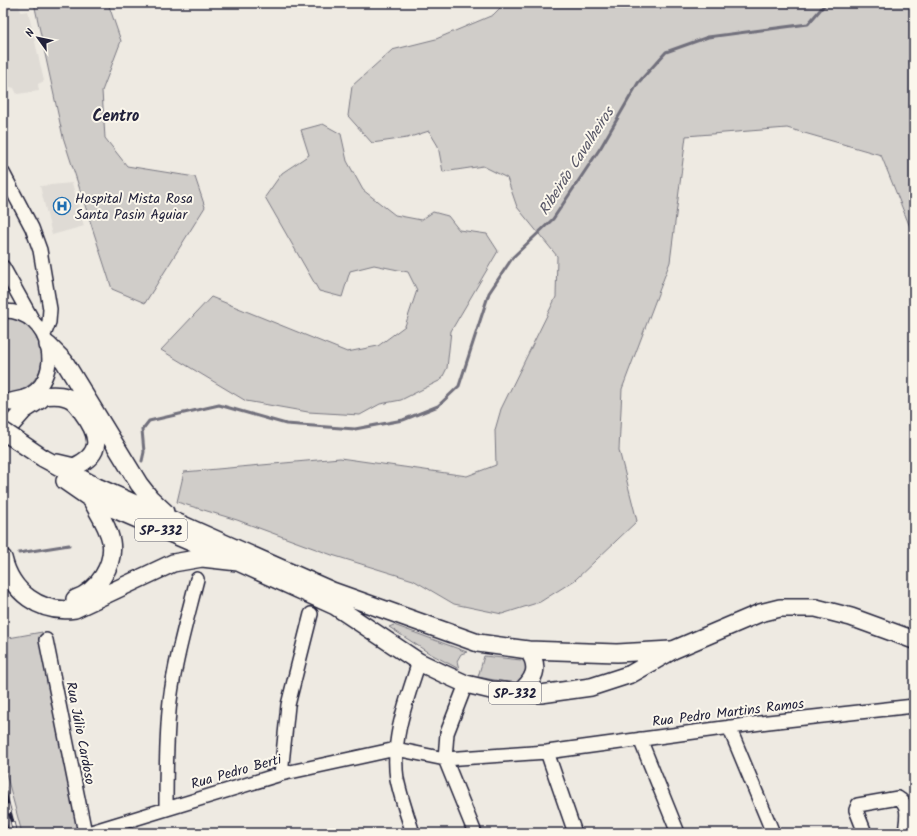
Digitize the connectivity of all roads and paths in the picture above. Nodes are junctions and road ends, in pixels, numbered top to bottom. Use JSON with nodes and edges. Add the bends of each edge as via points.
{"nodes":[{"id":1,"x":3,"y":173,"type":"edge"},
{"id":2,"x":3,"y":267,"type":"edge"},
{"id":3,"x":3,"y":311,"type":"edge"},
{"id":4,"x":33,"y":321,"type":"junction"},
{"id":5,"x":46,"y":340,"type":"junction"},
{"id":6,"x":25,"y":400,"type":"edge"},
{"id":7,"x":3,"y":433,"type":"edge"},
{"id":8,"x":3,"y":441,"type":"edge"},
{"id":9,"x":43,"y":458,"type":"junction"},
{"id":10,"x":89,"y":497,"type":"junction"},
{"id":11,"x":183,"y":525,"type":"junction"},
{"id":12,"x":243,"y":557,"type":"junction"},
{"id":13,"x":3,"y":558,"type":"edge"},
{"id":14,"x":197,"y":579,"type":"dead end"},
{"id":15,"x":44,"y":606,"type":"junction"},
{"id":16,"x":312,"y":614,"type":"dead end"},
{"id":17,"x":46,"y":640,"type":"dead end"},
{"id":18,"x":914,"y":640,"type":"edge"},
{"id":19,"x":528,"y":650,"type":"junction"},
{"id":20,"x":673,"y":650,"type":"junction"},
{"id":21,"x":419,"y":662,"type":"junction"},
{"id":22,"x":466,"y":684,"type":"junction"},
{"id":23,"x":520,"y":693,"type":"junction"},
{"id":24,"x":914,"y":706,"type":"edge"},
{"id":25,"x":729,"y":727,"type":"junction"},
{"id":26,"x":640,"y":739,"type":"junction"},
{"id":27,"x":396,"y":749,"type":"junction"},
{"id":28,"x":547,"y":752,"type":"junction"},
{"id":29,"x":445,"y":759,"type":"junction"},
{"id":30,"x":281,"y":774,"type":"junction"},
{"id":31,"x":166,"y":808,"type":"junction"},
{"id":32,"x":86,"y":833,"type":"edge"},
{"id":33,"x":413,"y":833,"type":"edge"},
{"id":34,"x":475,"y":833,"type":"edge"},
{"id":35,"x":574,"y":833,"type":"edge"},
{"id":36,"x":678,"y":833,"type":"edge"},
{"id":37,"x":774,"y":833,"type":"edge"},
{"id":38,"x":865,"y":833,"type":"edge"},
{"id":39,"x":905,"y":833,"type":"edge"}],
"edges":[{"from":1,"to":5,"type":"street","via":[[32,228],[40,250],[50,309]]},
{"from":2,"to":4,"type":"street"},
{"from":3,"to":4,"type":"street","via":[[22,314]]},
{"from":4,"to":5,"type":"street"},
{"from":5,"to":6,"type":"street","via":[[49,360],[46,375]]},
{"from":5,"to":11,"type":"main road","via":[[64,361],[127,466],[150,498]]},
{"from":6,"to":7,"type":"main road"},
{"from":6,"to":9,"type":"main road","via":[[61,395],[72,400],[96,436],[97,443],[91,456],[74,467]]},
{"from":7,"to":9,"type":"main road","number":"SP-332","bridge":true},
{"from":8,"to":10,"type":"main road","number":"SP-332"},
{"from":9,"to":11,"type":"main road","number":"SP-332","via":[[86,481]]},
{"from":10,"to":12,"type":"main road","number":"SP-332"},
{"from":10,"to":15,"type":"main road","via":[[108,529],[111,542],[108,569],[101,580],[79,598]]},
{"from":11,"to":12,"type":"main road","number":"SP-332"},
{"from":12,"to":15,"type":"main road","via":[[202,558],[173,563],[75,609],[59,610]]},
{"from":12,"to":19,"type":"main road","number":"SP-332","via":[[478,643]]},
{"from":12,"to":21,"type":"main road","number":"SP-332","via":[[335,606]]},
{"from":13,"to":15,"type":"main road","via":[[8,574],[19,591]]},
{"from":14,"to":31,"type":"street","via":[[170,700]]},
{"from":16,"to":30,"type":"street","via":[[288,705]]},
{"from":17,"to":32,"type":"street","name":"Rua Júlio Cardoso"},
{"from":18,"to":20,"type":"main road","number":"SP-332","via":[[851,617],[816,608],[796,607],[760,613]]},
{"from":19,"to":20,"type":"main road","number":"SP-332","via":[[623,653]]},
{"from":19,"to":23,"type":"main road","number":"SP-332","via":[[536,670],[534,678]]},
{"from":20,"to":23,"type":"main road","number":"SP-332","via":[[638,672],[591,687],[540,694]]},
{"from":21,"to":22,"type":"main road","number":"SP-332"},
{"from":21,"to":27,"type":"street","via":[[401,718]]},
{"from":22,"to":23,"type":"main road","number":"SP-332"},
{"from":22,"to":29,"type":"street","via":[[447,733]]},
{"from":24,"to":25,"type":"street","name":"Rua Pedro Martins Ramos"},
{"from":25,"to":26,"type":"street","name":"Rua Pedro Martins Ramos"},
{"from":25,"to":37,"type":"street"},
{"from":26,"to":28,"type":"street","name":"Rua Pedro Martins Ramos"},
{"from":26,"to":36,"type":"street"},
{"from":27,"to":29,"type":"street","name":"Rua Pedro Martins Ramos"},
{"from":27,"to":30,"type":"street","name":"Rua Pedro Berti"},
{"from":27,"to":33,"type":"street","via":[[397,778]]},
{"from":28,"to":29,"type":"street","name":"Rua Pedro Martins Ramos"},
{"from":28,"to":35,"type":"street"},
{"from":29,"to":34,"type":"street"},
{"from":30,"to":31,"type":"street","name":"Rua Pedro Berti"},
{"from":31,"to":32,"type":"street","name":"Rua Pedro Berti"},
{"from":38,"to":39,"type":"street","via":[[856,810],[858,805],[898,798],[907,810]]}]}
